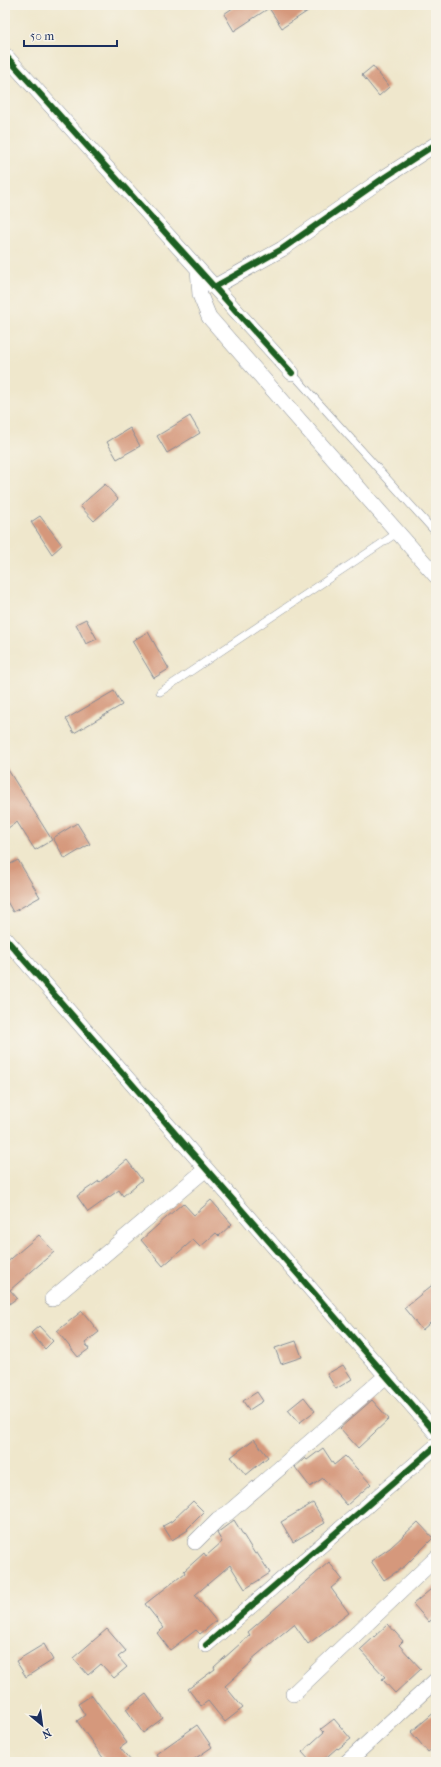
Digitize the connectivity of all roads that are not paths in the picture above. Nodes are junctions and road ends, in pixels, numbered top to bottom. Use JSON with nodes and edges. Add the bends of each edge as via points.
{"nodes":[{"id":1,"x":5,"y":55,"type":"edge"},
{"id":2,"x":436,"y":144,"type":"edge"},
{"id":3,"x":198,"y":269,"type":"junction"},
{"id":4,"x":214,"y":287,"type":"junction"},
{"id":5,"x":292,"y":373,"type":"joint"},
{"id":6,"x":397,"y":533,"type":"junction"},
{"id":7,"x":436,"y":533,"type":"edge"},
{"id":8,"x":436,"y":576,"type":"edge"},
{"id":9,"x":160,"y":692,"type":"dead end"},
{"id":10,"x":5,"y":938,"type":"edge"},
{"id":11,"x":206,"y":1168,"type":"junction"},
{"id":12,"x":52,"y":1299,"type":"dead end"},
{"id":13,"x":386,"y":1376,"type":"junction"},
{"id":14,"x":436,"y":1433,"type":"edge"},
{"id":15,"x":436,"y":1446,"type":"edge"},
{"id":16,"x":195,"y":1542,"type":"dead end"},
{"id":17,"x":436,"y":1558,"type":"edge"},
{"id":18,"x":206,"y":1645,"type":"dead end"},
{"id":19,"x":436,"y":1680,"type":"edge"},
{"id":20,"x":293,"y":1694,"type":"dead end"},
{"id":21,"x":347,"y":1762,"type":"edge"}],
"edges":[{"from":1,"to":3,"type":"street"},
{"from":2,"to":4,"type":"street","via":[[282,249]]},
{"from":3,"to":4,"type":"street"},
{"from":3,"to":6,"type":"street","via":[[200,295],[209,317]]},
{"from":4,"to":5,"type":"street"},
{"from":5,"to":7,"type":"lane"},
{"from":6,"to":8,"type":"street"},
{"from":6,"to":9,"type":"lane"},
{"from":10,"to":11,"type":"street"},
{"from":11,"to":12,"type":"street"},
{"from":11,"to":13,"type":"street"},
{"from":13,"to":14,"type":"street"},
{"from":13,"to":16,"type":"street","via":[[218,1519]]},
{"from":15,"to":18,"type":"street"},
{"from":17,"to":20,"type":"street"},
{"from":19,"to":21,"type":"street"}]}
